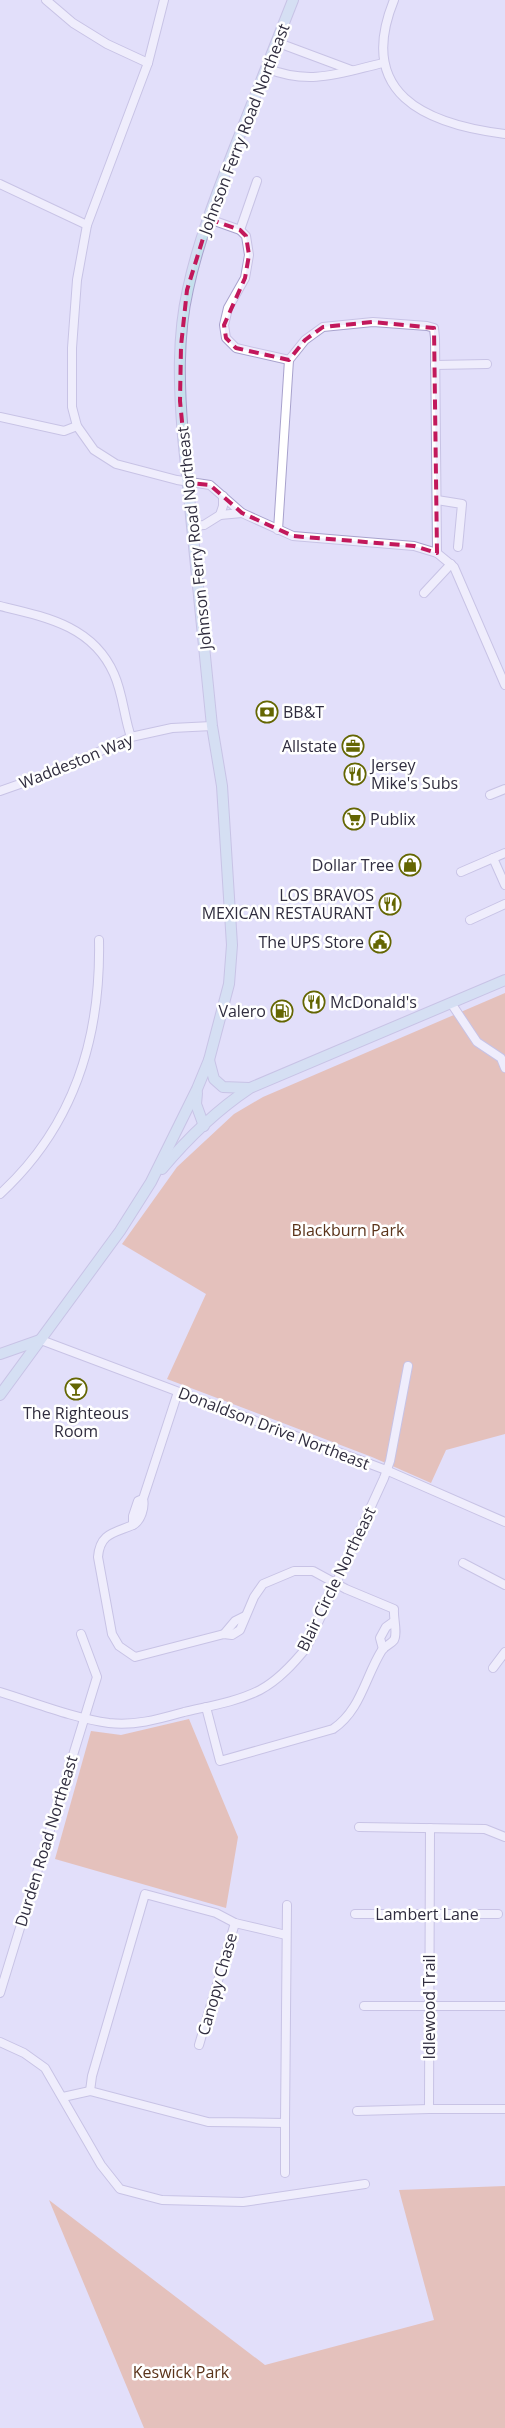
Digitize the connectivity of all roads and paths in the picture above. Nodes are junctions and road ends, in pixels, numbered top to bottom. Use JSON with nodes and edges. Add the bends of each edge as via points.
{"nodes":[{"id":1,"x":46,"y":0,"type":"edge"},
{"id":2,"x":164,"y":0,"type":"edge"},
{"id":3,"x":293,"y":0,"type":"edge"},
{"id":4,"x":394,"y":0,"type":"edge"},
{"id":5,"x":276,"y":42,"type":"junction"},
{"id":6,"x":148,"y":63,"type":"junction"},
{"id":7,"x":383,"y":63,"type":"junction"},
{"id":8,"x":266,"y":68,"type":"junction"},
{"id":9,"x":351,"y":70,"type":"junction"},
{"id":10,"x":505,"y":134,"type":"edge"},
{"id":11,"x":257,"y":181,"type":"dead end"},
{"id":12,"x":0,"y":184,"type":"edge"},
{"id":13,"x":209,"y":219,"type":"junction"},
{"id":14,"x":87,"y":225,"type":"junction"},
{"id":15,"x":240,"y":230,"type":"junction"},
{"id":16,"x":289,"y":360,"type":"junction"},
{"id":17,"x":436,"y":364,"type":"junction"},
{"id":18,"x":487,"y":364,"type":"dead end"},
{"id":19,"x":0,"y":417,"type":"edge"},
{"id":20,"x":77,"y":426,"type":"junction"},
{"id":21,"x":188,"y":483,"type":"junction"},
{"id":22,"x":222,"y":496,"type":"junction"},
{"id":23,"x":437,"y":500,"type":"junction"},
{"id":24,"x":242,"y":513,"type":"junction"},
{"id":25,"x":220,"y":515,"type":"junction"},
{"id":26,"x":192,"y":526,"type":"junction"},
{"id":27,"x":278,"y":530,"type":"junction"},
{"id":28,"x":458,"y":547,"type":"dead end"},
{"id":29,"x":437,"y":553,"type":"junction"},
{"id":30,"x":451,"y":564,"type":"junction"},
{"id":31,"x":424,"y":593,"type":"dead end"},
{"id":32,"x":0,"y":606,"type":"edge"},
{"id":33,"x":505,"y":685,"type":"edge"},
{"id":34,"x":212,"y":726,"type":"junction"},
{"id":35,"x":131,"y":738,"type":"junction"},
{"id":36,"x":505,"y":789,"type":"edge"},
{"id":37,"x":0,"y":791,"type":"edge"},
{"id":38,"x":490,"y":796,"type":"dead end"},
{"id":39,"x":505,"y":853,"type":"edge"},
{"id":40,"x":493,"y":858,"type":"junction"},
{"id":41,"x":461,"y":872,"type":"dead end"},
{"id":42,"x":505,"y":884,"type":"edge"},
{"id":43,"x":505,"y":904,"type":"edge"},
{"id":44,"x":470,"y":920,"type":"dead end"},
{"id":45,"x":99,"y":940,"type":"dead end"},
{"id":46,"x":505,"y":980,"type":"edge"},
{"id":47,"x":451,"y":1002,"type":"junction"},
{"id":48,"x":209,"y":1060,"type":"junction"},
{"id":49,"x":505,"y":1068,"type":"edge"},
{"id":50,"x":250,"y":1088,"type":"junction"},
{"id":51,"x":197,"y":1089,"type":"junction"},
{"id":52,"x":204,"y":1126,"type":"junction"},
{"id":53,"x":151,"y":1182,"type":"junction"},
{"id":54,"x":0,"y":1194,"type":"edge"},
{"id":55,"x":41,"y":1340,"type":"junction"},
{"id":56,"x":0,"y":1354,"type":"edge"},
{"id":57,"x":408,"y":1366,"type":"dead end"},
{"id":58,"x":178,"y":1392,"type":"junction"},
{"id":59,"x":0,"y":1395,"type":"edge"},
{"id":60,"x":386,"y":1470,"type":"junction"},
{"id":61,"x":505,"y":1522,"type":"edge"},
{"id":62,"x":463,"y":1563,"type":"dead end"},
{"id":63,"x":336,"y":1583,"type":"junction"},
{"id":64,"x":505,"y":1585,"type":"edge"},
{"id":65,"x":393,"y":1622,"type":"junction"},
{"id":66,"x":81,"y":1634,"type":"dead end"},
{"id":67,"x":383,"y":1648,"type":"junction"},
{"id":68,"x":505,"y":1652,"type":"edge"},
{"id":69,"x":493,"y":1668,"type":"dead end"},
{"id":70,"x":0,"y":1692,"type":"edge"},
{"id":71,"x":206,"y":1708,"type":"junction"},
{"id":72,"x":84,"y":1717,"type":"junction"},
{"id":73,"x":359,"y":1827,"type":"dead end"},
{"id":74,"x":430,"y":1828,"type":"junction"},
{"id":75,"x":505,"y":1836,"type":"edge"},
{"id":76,"x":287,"y":1905,"type":"dead end"},
{"id":77,"x":355,"y":1914,"type":"dead end"},
{"id":78,"x":429,"y":1914,"type":"junction"},
{"id":79,"x":498,"y":1914,"type":"dead end"},
{"id":80,"x":235,"y":1923,"type":"junction"},
{"id":81,"x":286,"y":1935,"type":"junction"},
{"id":82,"x":0,"y":1993,"type":"edge"},
{"id":83,"x":364,"y":2006,"type":"dead end"},
{"id":84,"x":429,"y":2006,"type":"junction"},
{"id":85,"x":505,"y":2006,"type":"edge"},
{"id":86,"x":0,"y":2042,"type":"edge"},
{"id":87,"x":200,"y":2045,"type":"dead end"},
{"id":88,"x":90,"y":2091,"type":"junction"},
{"id":89,"x":63,"y":2097,"type":"junction"},
{"id":90,"x":505,"y":2108,"type":"edge"},
{"id":91,"x":429,"y":2109,"type":"junction"},
{"id":92,"x":357,"y":2111,"type":"dead end"},
{"id":93,"x":285,"y":2123,"type":"junction"},
{"id":94,"x":285,"y":2173,"type":"dead end"},
{"id":95,"x":365,"y":2184,"type":"dead end"}],
"edges":[{"from":1,"to":6,"type":"street","via":[[73,23],[107,44]]},
{"from":2,"to":6,"type":"street"},
{"from":3,"to":5,"type":"main road","name":"Johnson Ferry Road Northeast"},
{"from":4,"to":7,"type":"street","via":[[383,30]]},
{"from":5,"to":8,"type":"main road","name":"Johnson Ferry Road Northeast"},
{"from":5,"to":9,"type":"street"},
{"from":6,"to":14,"type":"street"},
{"from":7,"to":9,"type":"street"},
{"from":7,"to":10,"type":"street","via":[[396,91],[414,106],[439,118]]},
{"from":8,"to":9,"type":"street","via":[[305,78],[337,75]]},
{"from":8,"to":13,"type":"main road","name":"Johnson Ferry Road Northeast"},
{"from":11,"to":15,"type":"street"},
{"from":12,"to":14,"type":"street"},
{"from":13,"to":15,"type":"street"},
{"from":13,"to":21,"type":"main road","name":"Johnson Ferry Road Northeast","via":[[187,290],[181,346],[180,400]]},
{"from":14,"to":20,"type":"street","via":[[77,280],[72,363],[72,407]]},
{"from":15,"to":16,"type":"street","via":[[246,236],[249,255],[245,278],[228,308],[224,325],[226,338],[236,348]]},
{"from":16,"to":17,"type":"street","via":[[305,340],[323,327],[374,322],[434,328]]},
{"from":16,"to":27,"type":"street"},
{"from":17,"to":18,"type":"street"},
{"from":17,"to":23,"type":"street"},
{"from":19,"to":20,"type":"street","via":[[64,431]]},
{"from":20,"to":21,"type":"street","via":[[94,450],[116,464]]},
{"from":21,"to":22,"type":"street","via":[[210,485]]},
{"from":21,"to":26,"type":"main road","name":"Johnson Ferry Road Northeast"},
{"from":22,"to":24,"type":"street"},
{"from":22,"to":25,"type":"street"},
{"from":23,"to":28,"type":"street","via":[[462,504]]},
{"from":23,"to":29,"type":"street"},
{"from":24,"to":25,"type":"street"},
{"from":24,"to":27,"type":"street"},
{"from":25,"to":26,"type":"street","via":[[204,525]]},
{"from":26,"to":34,"type":"main road","name":"Johnson Ferry Road Northeast"},
{"from":27,"to":29,"type":"street","via":[[293,536],[414,546]]},
{"from":29,"to":30,"type":"street"},
{"from":30,"to":31,"type":"street"},
{"from":30,"to":33,"type":"street"},
{"from":32,"to":35,"type":"street","via":[[51,619],[88,637],[114,674]]},
{"from":34,"to":35,"type":"street","name":"Waddeston Way","via":[[172,728]]},
{"from":34,"to":48,"type":"main road","name":"Johnson Ferry Road Northeast","via":[[222,786],[232,945],[229,984]]},
{"from":35,"to":37,"type":"street","name":"Waddeston Way","via":[[57,771]]},
{"from":36,"to":38,"type":"street"},
{"from":39,"to":40,"type":"street"},
{"from":40,"to":41,"type":"street"},
{"from":40,"to":42,"type":"street"},
{"from":43,"to":44,"type":"street"},
{"from":45,"to":54,"type":"street","via":[[100,969],[92,1030],[80,1075],[60,1120],[26,1166]]},
{"from":46,"to":47,"type":"main road"},
{"from":47,"to":49,"type":"street","via":[[478,1042],[501,1058]]},
{"from":47,"to":50,"type":"main road"},
{"from":48,"to":50,"type":"main road","via":[[214,1079],[223,1087]]},
{"from":48,"to":51,"type":"main road","name":"Johnson Ferry Road Northeast"},
{"from":50,"to":52,"type":"main road","via":[[229,1102]]},
{"from":51,"to":52,"type":"main road","via":[[196,1104]]},
{"from":51,"to":53,"type":"main road","name":"Johnson Ferry Road Northeast"},
{"from":52,"to":53,"type":"main road","via":[[175,1153]]},
{"from":53,"to":55,"type":"main road","via":[[120,1232]]},
{"from":55,"to":56,"type":"main road"},
{"from":55,"to":58,"type":"street","name":"Donaldson Drive Northeast"},
{"from":55,"to":59,"type":"main road"},
{"from":57,"to":60,"type":"street","name":"Blair Circle Northeast"},
{"from":58,"to":60,"type":"street","name":"Donaldson Drive Northeast"},
{"from":58,"to":63,"type":"street","via":[[133,1524],[104,1537],[99,1547],[112,1634],[119,1646],[135,1657],[224,1634],[234,1621],[245,1616],[263,1584],[294,1571],[313,1570]]},
{"from":60,"to":61,"type":"street","name":"Donaldson Drive Northeast"},
{"from":60,"to":63,"type":"street","name":"Blair Circle Northeast"},
{"from":62,"to":64,"type":"street"},
{"from":63,"to":65,"type":"street","via":[[394,1609]]},
{"from":63,"to":71,"type":"street","name":"Blair Circle Northeast","via":[[307,1647],[294,1663],[261,1689]]},
{"from":65,"to":67,"type":"street","via":[[386,1626],[380,1638]]},
{"from":65,"to":67,"type":"street","via":[[396,1630],[394,1640]]},
{"from":66,"to":72,"type":"street","name":"Durden Road Northeast","via":[[96,1677]]},
{"from":67,"to":71,"type":"street","via":[[354,1709],[333,1729],[220,1761]]},
{"from":68,"to":69,"type":"street"},
{"from":70,"to":72,"type":"street","name":"Blair Circle Northeast"},
{"from":71,"to":72,"type":"street","name":"Blair Circle Northeast","via":[[143,1723],[112,1723]]},
{"from":72,"to":82,"type":"street","name":"Durden Road Northeast"},
{"from":73,"to":74,"type":"street"},
{"from":74,"to":75,"type":"street","via":[[485,1828]]},
{"from":74,"to":78,"type":"street","name":"Idlewood Trail"},
{"from":76,"to":81,"type":"street"},
{"from":77,"to":78,"type":"street","name":"Lambert Lane"},
{"from":78,"to":79,"type":"street","name":"Lambert Lane"},
{"from":78,"to":84,"type":"street","name":"Idlewood Trail"},
{"from":80,"to":81,"type":"street"},
{"from":80,"to":87,"type":"street","name":"Canopy Chase"},
{"from":80,"to":88,"type":"street","via":[[216,1913],[145,1894]]},
{"from":81,"to":93,"type":"street"},
{"from":83,"to":84,"type":"street"},
{"from":84,"to":85,"type":"street"},
{"from":84,"to":91,"type":"street","name":"Idlewood Trail"},
{"from":86,"to":89,"type":"street","via":[[45,2068]]},
{"from":88,"to":89,"type":"street"},
{"from":88,"to":93,"type":"street","via":[[208,2122]]},
{"from":89,"to":95,"type":"street","via":[[101,2165],[120,2189],[130,2192],[162,2200],[243,2202]]},
{"from":90,"to":91,"type":"street"},
{"from":91,"to":92,"type":"street"},
{"from":93,"to":94,"type":"street"}]}
